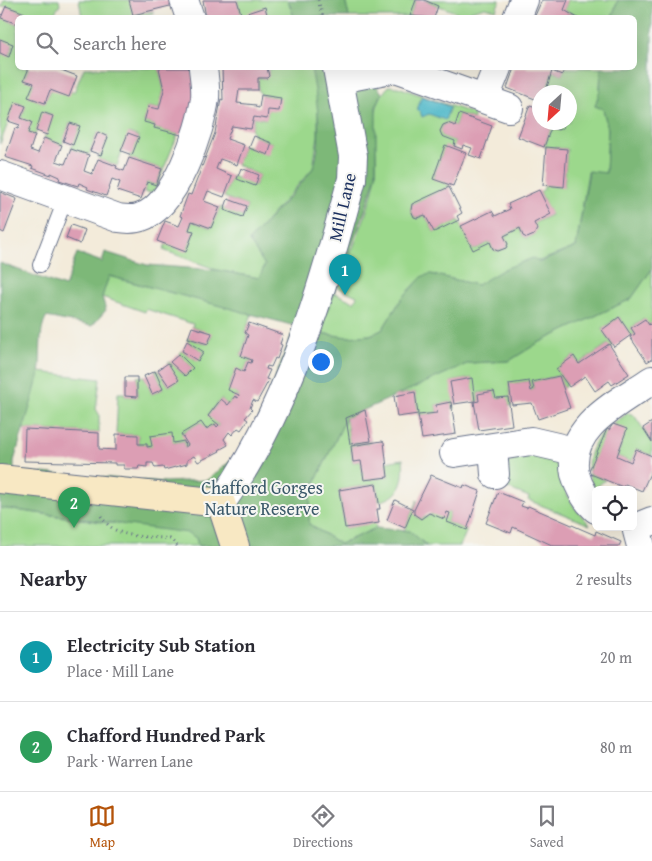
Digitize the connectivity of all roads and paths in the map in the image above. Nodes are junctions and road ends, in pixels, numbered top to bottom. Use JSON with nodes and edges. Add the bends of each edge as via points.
{"nodes":[{"id":1,"x":318,"y":0,"type":"edge"},
{"id":2,"x":524,"y":0,"type":"edge"},
{"id":3,"x":322,"y":15,"type":"edge"},
{"id":4,"x":518,"y":15,"type":"edge"},
{"id":5,"x":203,"y":70,"type":"edge"},
{"id":6,"x":373,"y":70,"type":"edge"},
{"id":7,"x":402,"y":70,"type":"edge"},
{"id":8,"x":497,"y":70,"type":"edge"},
{"id":9,"x":339,"y":73,"type":"edge"},
{"id":10,"x":0,"y":175,"type":"edge"},
{"id":11,"x":64,"y":200,"type":"junction"},
{"id":12,"x":40,"y":265,"type":"dead end"},
{"id":13,"x":652,"y":380,"type":"edge"},
{"id":14,"x":574,"y":451,"type":"junction"},
{"id":15,"x":454,"y":453,"type":"dead end"},
{"id":16,"x":0,"y":479,"type":"edge"},
{"id":17,"x":221,"y":503,"type":"junction"},
{"id":18,"x":592,"y":505,"type":"edge"},
{"id":19,"x":97,"y":509,"type":"dead end"},
{"id":20,"x":177,"y":546,"type":"edge"},
{"id":21,"x":235,"y":546,"type":"edge"}],
"edges":[{"from":1,"to":3,"type":"path"},
{"from":2,"to":4,"type":"street"},
{"from":5,"to":11,"type":"street","via":[[205,97],[200,123],[182,168],[157,206],[140,218],[124,219]]},
{"from":6,"to":9,"type":"street"},
{"from":7,"to":8,"type":"street","via":[[497,103]]},
{"from":9,"to":17,"type":"street","name":"Mill Lane","via":[[353,156],[352,178],[336,237],[310,318],[272,414],[239,478]]},
{"from":10,"to":11,"type":"street"},
{"from":11,"to":12,"type":"lane"},
{"from":13,"to":14,"type":"street","via":[[598,418],[586,430]]},
{"from":14,"to":15,"type":"street","via":[[532,441],[494,461]]},
{"from":14,"to":18,"type":"street","via":[[578,486]]},
{"from":16,"to":17,"type":"street"},
{"from":17,"to":21,"type":"street"},
{"from":19,"to":20,"type":"path","via":[[105,522],[126,536],[170,539]]}]}
